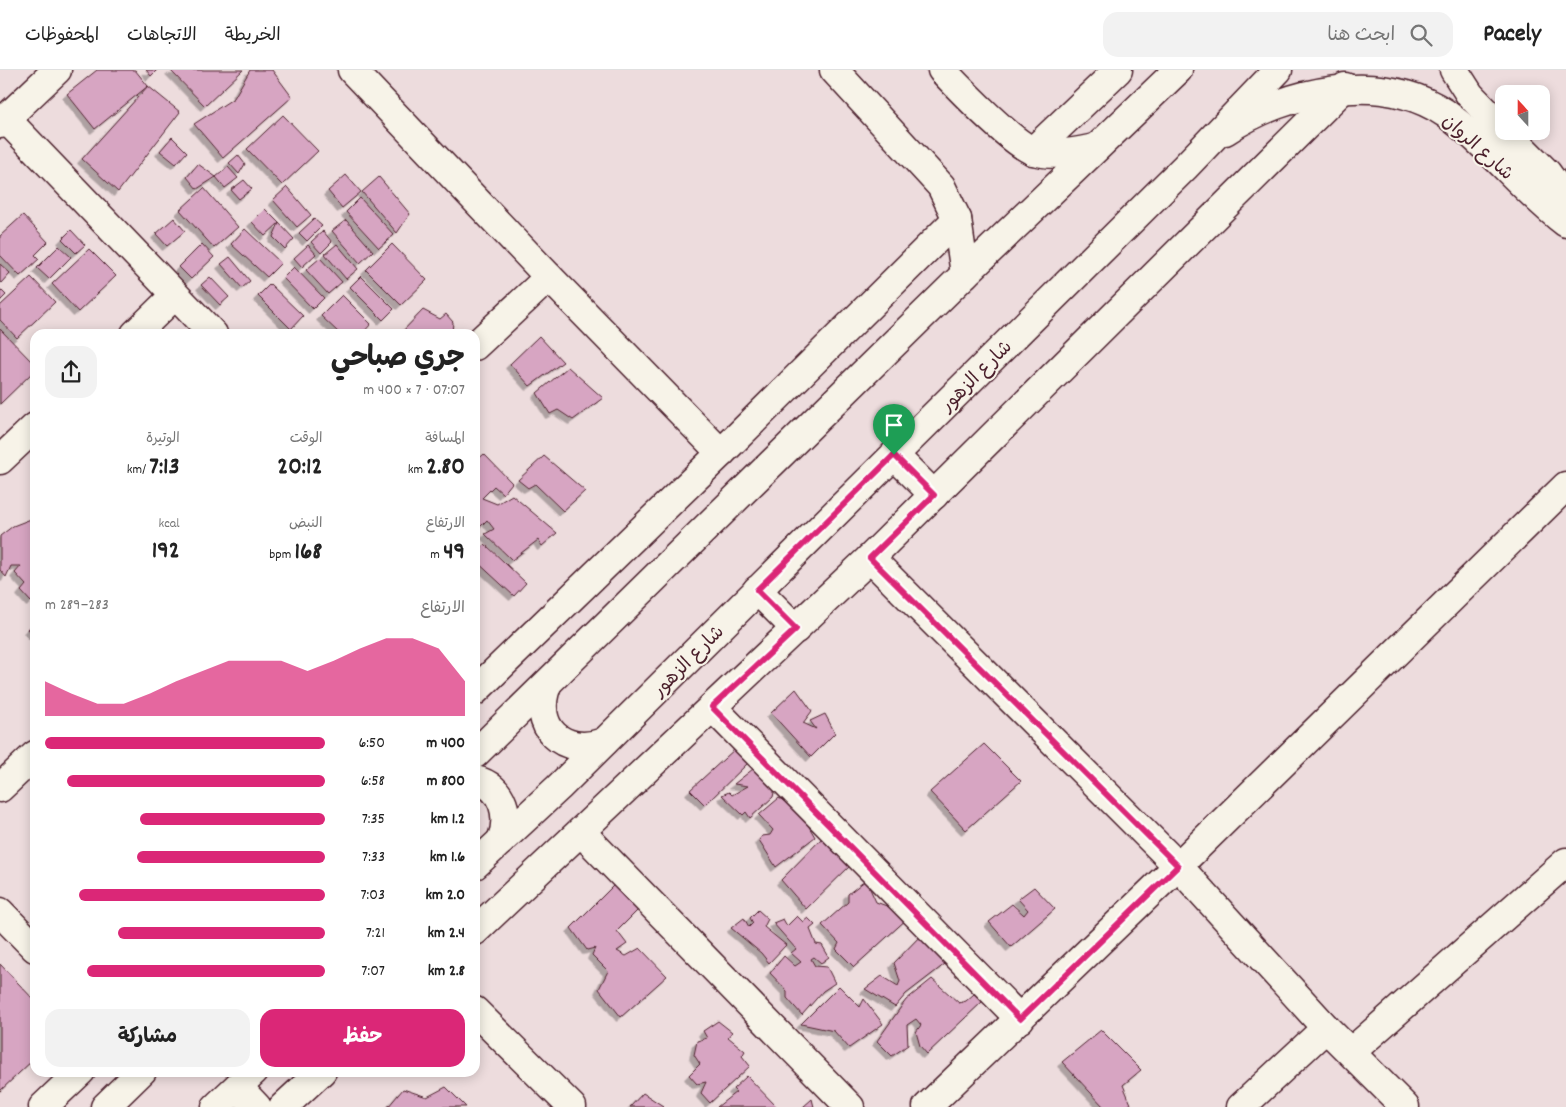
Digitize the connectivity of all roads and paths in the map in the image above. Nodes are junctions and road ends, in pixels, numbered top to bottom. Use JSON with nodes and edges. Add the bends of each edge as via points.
{"nodes":[{"id":1,"x":57,"y":70,"type":"edge"},
{"id":2,"x":352,"y":70,"type":"edge"},
{"id":3,"x":834,"y":70,"type":"edge"},
{"id":4,"x":942,"y":70,"type":"edge"},
{"id":5,"x":1118,"y":70,"type":"edge"},
{"id":6,"x":1178,"y":70,"type":"edge"},
{"id":7,"x":1278,"y":70,"type":"edge"},
{"id":8,"x":1454,"y":70,"type":"edge"},
{"id":9,"x":1345,"y":87,"type":"junction"},
{"id":10,"x":1495,"y":120,"type":"edge"},
{"id":11,"x":3,"y":121,"type":"edge"},
{"id":12,"x":1213,"y":138,"type":"junction"},
{"id":13,"x":1515,"y":140,"type":"edge"},
{"id":14,"x":1095,"y":148,"type":"junction"},
{"id":15,"x":1033,"y":151,"type":"junction"},
{"id":16,"x":1566,"y":199,"type":"edge"},
{"id":17,"x":957,"y":219,"type":"junction"},
{"id":18,"x":1566,"y":223,"type":"edge"},
{"id":19,"x":965,"y":274,"type":"junction"},
{"id":20,"x":549,"y":278,"type":"junction"},
{"id":21,"x":176,"y":296,"type":"junction"},
{"id":22,"x":140,"y":329,"type":"edge"},
{"id":23,"x":208,"y":329,"type":"edge"},
{"id":24,"x":480,"y":341,"type":"edge"},
{"id":25,"x":30,"y":432,"type":"edge"},
{"id":26,"x":721,"y":453,"type":"junction"},
{"id":27,"x":894,"y":455,"type":"junction"},
{"id":28,"x":0,"y":460,"type":"edge"},
{"id":29,"x":1566,"y":486,"type":"edge"},
{"id":30,"x":934,"y":495,"type":"junction"},
{"id":31,"x":870,"y":558,"type":"junction"},
{"id":32,"x":757,"y":590,"type":"junction"},
{"id":33,"x":796,"y":629,"type":"junction"},
{"id":34,"x":547,"y":685,"type":"junction"},
{"id":35,"x":480,"y":686,"type":"edge"},
{"id":36,"x":712,"y":707,"type":"junction"},
{"id":37,"x":604,"y":742,"type":"junction"},
{"id":38,"x":480,"y":749,"type":"edge"},
{"id":39,"x":30,"y":760,"type":"edge"},
{"id":40,"x":480,"y":782,"type":"edge"},
{"id":41,"x":0,"y":788,"type":"edge"},
{"id":42,"x":580,"y":832,"type":"junction"},
{"id":43,"x":501,"y":841,"type":"junction"},
{"id":44,"x":480,"y":860,"type":"edge"},
{"id":45,"x":1566,"y":862,"type":"edge"},
{"id":46,"x":1178,"y":866,"type":"junction"},
{"id":47,"x":0,"y":912,"type":"edge"},
{"id":48,"x":480,"y":926,"type":"edge"},
{"id":49,"x":30,"y":943,"type":"edge"},
{"id":50,"x":480,"y":1016,"type":"edge"},
{"id":51,"x":1020,"y":1019,"type":"junction"},
{"id":52,"x":1326,"y":1028,"type":"junction"},
{"id":53,"x":1351,"y":1052,"type":"junction"},
{"id":54,"x":75,"y":1077,"type":"edge"},
{"id":55,"x":136,"y":1077,"type":"edge"},
{"id":56,"x":316,"y":1077,"type":"edge"},
{"id":57,"x":246,"y":1079,"type":"edge"},
{"id":58,"x":43,"y":1107,"type":"edge"},
{"id":59,"x":104,"y":1107,"type":"edge"},
{"id":60,"x":216,"y":1107,"type":"edge"},
{"id":61,"x":257,"y":1107,"type":"edge"},
{"id":62,"x":283,"y":1107,"type":"edge"},
{"id":63,"x":572,"y":1107,"type":"edge"},
{"id":64,"x":850,"y":1107,"type":"edge"},
{"id":65,"x":928,"y":1107,"type":"edge"},
{"id":66,"x":1241,"y":1107,"type":"edge"},
{"id":67,"x":1406,"y":1107,"type":"edge"}],
"edges":[{"from":1,"to":11,"type":"street"},
{"from":2,"to":20,"type":"street"},
{"from":3,"to":17,"type":"street","via":[[941,186]]},
{"from":4,"to":15,"type":"street","via":[[1013,137]]},
{"from":5,"to":15,"type":"street"},
{"from":6,"to":14,"type":"street"},
{"from":7,"to":12,"type":"street","name":"شارع الزهور"},
{"from":8,"to":10,"type":"street","name":"شارع الروان","via":[[1470,95]]},
{"from":9,"to":12,"type":"street","name":"شارع الروان","via":[[1283,101],[1246,116]]},
{"from":9,"to":18,"type":"street","name":"شارع الروان","via":[[1397,92],[1444,112]]},
{"from":9,"to":30,"type":"street"},
{"from":11,"to":21,"type":"street"},
{"from":12,"to":27,"type":"street","name":"شارع الزهور"},
{"from":13,"to":16,"type":"street","name":"شارع الروان","via":[[1547,173]]},
{"from":14,"to":15,"type":"street","via":[[1060,154]]},
{"from":14,"to":19,"type":"street"},
{"from":17,"to":19,"type":"street"},
{"from":17,"to":26,"type":"street"},
{"from":19,"to":34,"type":"street"},
{"from":20,"to":24,"type":"street"},
{"from":20,"to":26,"type":"street"},
{"from":21,"to":22,"type":"street"},
{"from":21,"to":23,"type":"street"},
{"from":25,"to":28,"type":"street"},
{"from":26,"to":35,"type":"street"},
{"from":27,"to":30,"type":"street"},
{"from":27,"to":32,"type":"street","name":"شارع الزهور"},
{"from":29,"to":46,"type":"street"},
{"from":30,"to":31,"type":"street"},
{"from":31,"to":33,"type":"street"},
{"from":31,"to":46,"type":"street"},
{"from":32,"to":33,"type":"street"},
{"from":32,"to":37,"type":"street","name":"شارع الزهور"},
{"from":33,"to":36,"type":"street"},
{"from":34,"to":37,"type":"street","via":[[542,696],[542,709],[550,731],[559,739],[581,747]]},
{"from":34,"to":38,"type":"street"},
{"from":36,"to":42,"type":"street"},
{"from":36,"to":51,"type":"street"},
{"from":37,"to":43,"type":"street","name":"شارع الزهور"},
{"from":39,"to":41,"type":"street"},
{"from":40,"to":43,"type":"street","via":[[499,795],[504,806],[506,824]]},
{"from":42,"to":48,"type":"street"},
{"from":42,"to":64,"type":"street"},
{"from":43,"to":44,"type":"street","name":"شارع الزهور"},
{"from":45,"to":53,"type":"street"},
{"from":46,"to":51,"type":"street"},
{"from":46,"to":52,"type":"street"},
{"from":47,"to":49,"type":"street"},
{"from":50,"to":63,"type":"street"},
{"from":51,"to":65,"type":"street"},
{"from":52,"to":53,"type":"street"},
{"from":52,"to":66,"type":"street"},
{"from":53,"to":67,"type":"street"},
{"from":54,"to":58,"type":"street"},
{"from":55,"to":59,"type":"street"},
{"from":56,"to":62,"type":"street"},
{"from":57,"to":60,"type":"street"},
{"from":57,"to":61,"type":"street"}]}
